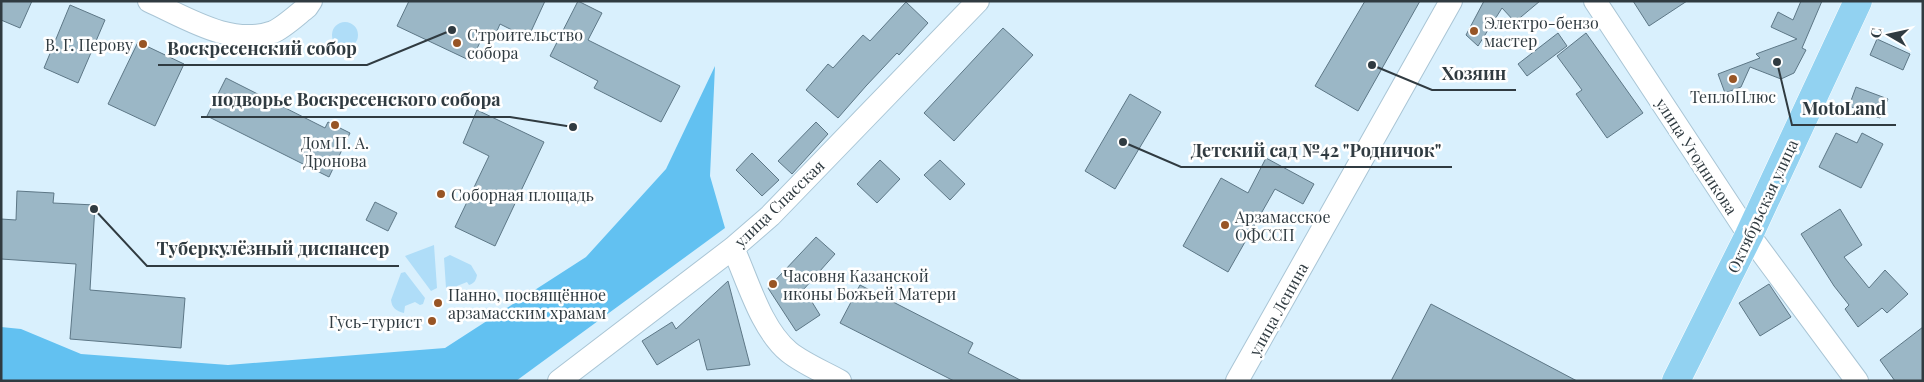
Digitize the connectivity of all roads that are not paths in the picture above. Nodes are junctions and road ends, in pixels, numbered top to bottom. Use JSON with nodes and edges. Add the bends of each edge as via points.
{"nodes":[{"id":1,"x":150,"y":1,"type":"edge"},
{"id":2,"x":311,"y":1,"type":"edge"},
{"id":3,"x":978,"y":1,"type":"edge"},
{"id":4,"x":1451,"y":1,"type":"edge"},
{"id":5,"x":1595,"y":1,"type":"edge"},
{"id":6,"x":1858,"y":1,"type":"edge"},
{"id":7,"x":1750,"y":235,"type":"junction"},
{"id":8,"x":733,"y":248,"type":"junction"},
{"id":9,"x":559,"y":381,"type":"edge"},
{"id":10,"x":840,"y":381,"type":"edge"},
{"id":11,"x":1237,"y":381,"type":"edge"},
{"id":12,"x":1676,"y":381,"type":"edge"},
{"id":13,"x":1857,"y":381,"type":"edge"}],
"edges":[{"from":1,"to":2,"type":"street","via":[[215,30],[246,37],[274,32]]},
{"from":3,"to":8,"type":"street","name":"улица Спасская","via":[[770,216]]},
{"from":4,"to":11,"type":"street","name":"улица Ленина"},
{"from":5,"to":7,"type":"street","name":"улица Угодникова"},
{"from":6,"to":7,"type":"main road","name":"Октябрьская улица"},
{"from":7,"to":12,"type":"main road","name":"Октябрьская улица"},
{"from":7,"to":13,"type":"street","name":"улица Угодникова"},
{"from":8,"to":9,"type":"street","name":"улица Спасская"},
{"from":8,"to":10,"type":"street","via":[[764,319],[778,341],[791,353]]}]}
